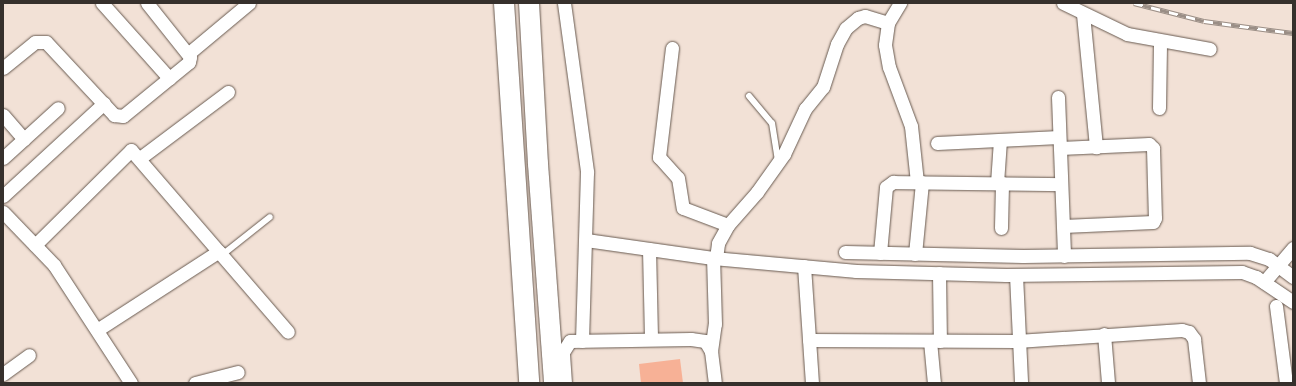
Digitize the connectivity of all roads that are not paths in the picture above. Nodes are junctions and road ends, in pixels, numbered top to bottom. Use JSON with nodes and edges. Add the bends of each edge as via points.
{"nodes":[{"id":1,"x":102,"y":3,"type":"edge"},
{"id":2,"x":147,"y":3,"type":"edge"},
{"id":3,"x":249,"y":3,"type":"edge"},
{"id":4,"x":504,"y":3,"type":"edge"},
{"id":5,"x":529,"y":3,"type":"edge"},
{"id":6,"x":564,"y":3,"type":"edge"},
{"id":7,"x":900,"y":3,"type":"edge"},
{"id":8,"x":1063,"y":3,"type":"edge"},
{"id":9,"x":1082,"y":14,"type":"junction"},
{"id":10,"x":888,"y":22,"type":"junction"},
{"id":11,"x":1160,"y":42,"type":"junction"},
{"id":12,"x":672,"y":48,"type":"dead end"},
{"id":13,"x":1210,"y":49,"type":"dead end"},
{"id":14,"x":189,"y":54,"type":"junction"},
{"id":15,"x":3,"y":68,"type":"edge"},
{"id":16,"x":169,"y":78,"type":"junction"},
{"id":17,"x":228,"y":92,"type":"dead end"},
{"id":18,"x":749,"y":96,"type":"dead end"},
{"id":19,"x":1058,"y":97,"type":"dead end"},
{"id":20,"x":104,"y":103,"type":"junction"},
{"id":21,"x":58,"y":108,"type":"dead end"},
{"id":22,"x":1159,"y":108,"type":"dead end"},
{"id":23,"x":3,"y":115,"type":"edge"},
{"id":24,"x":24,"y":139,"type":"junction"},
{"id":25,"x":1000,"y":140,"type":"junction"},
{"id":26,"x":937,"y":143,"type":"dead end"},
{"id":27,"x":1060,"y":143,"type":"junction"},
{"id":28,"x":1096,"y":147,"type":"junction"},
{"id":29,"x":3,"y":158,"type":"edge"},
{"id":30,"x":140,"y":158,"type":"junction"},
{"id":31,"x":778,"y":162,"type":"junction"},
{"id":32,"x":919,"y":182,"type":"junction"},
{"id":33,"x":1000,"y":183,"type":"junction"},
{"id":34,"x":1061,"y":184,"type":"junction"},
{"id":35,"x":3,"y":196,"type":"edge"},
{"id":36,"x":3,"y":212,"type":"edge"},
{"id":37,"x":270,"y":217,"type":"dead end"},
{"id":38,"x":728,"y":225,"type":"junction"},
{"id":39,"x":1062,"y":226,"type":"junction"},
{"id":40,"x":1001,"y":228,"type":"dead end"},
{"id":41,"x":586,"y":240,"type":"junction"},
{"id":42,"x":35,"y":245,"type":"junction"},
{"id":43,"x":650,"y":248,"type":"junction"},
{"id":44,"x":1293,"y":248,"type":"edge"},
{"id":45,"x":845,"y":252,"type":"dead end"},
{"id":46,"x":220,"y":253,"type":"junction"},
{"id":47,"x":716,"y":253,"type":"junction"},
{"id":48,"x":880,"y":253,"type":"junction"},
{"id":49,"x":915,"y":254,"type":"junction"},
{"id":50,"x":1064,"y":256,"type":"junction"},
{"id":51,"x":804,"y":266,"type":"junction"},
{"id":52,"x":1008,"y":268,"type":"junction"},
{"id":53,"x":939,"y":273,"type":"junction"},
{"id":54,"x":1271,"y":274,"type":"junction"},
{"id":55,"x":1293,"y":277,"type":"edge"},
{"id":56,"x":1293,"y":302,"type":"edge"},
{"id":57,"x":1276,"y":306,"type":"dead end"},
{"id":58,"x":97,"y":330,"type":"junction"},
{"id":59,"x":288,"y":332,"type":"dead end"},
{"id":60,"x":1104,"y":334,"type":"junction"},
{"id":61,"x":651,"y":340,"type":"junction"},
{"id":62,"x":809,"y":340,"type":"junction"},
{"id":63,"x":582,"y":341,"type":"junction"},
{"id":64,"x":935,"y":341,"type":"junction"},
{"id":65,"x":1017,"y":341,"type":"junction"},
{"id":66,"x":711,"y":351,"type":"junction"},
{"id":67,"x":29,"y":355,"type":"dead end"},
{"id":68,"x":1288,"y":362,"type":"edge"},
{"id":69,"x":238,"y":372,"type":"dead end"},
{"id":70,"x":3,"y":374,"type":"edge"},
{"id":71,"x":529,"y":380,"type":"edge"},
{"id":72,"x":131,"y":383,"type":"edge"},
{"id":73,"x":195,"y":383,"type":"edge"},
{"id":74,"x":554,"y":383,"type":"edge"},
{"id":75,"x":564,"y":383,"type":"edge"},
{"id":76,"x":715,"y":383,"type":"edge"},
{"id":77,"x":812,"y":383,"type":"edge"},
{"id":78,"x":934,"y":383,"type":"edge"},
{"id":79,"x":1021,"y":383,"type":"edge"},
{"id":80,"x":1108,"y":383,"type":"edge"},
{"id":81,"x":1199,"y":383,"type":"edge"},
{"id":82,"x":1286,"y":383,"type":"edge"}],
"edges":[{"from":1,"to":16,"type":"street"},
{"from":2,"to":14,"type":"street"},
{"from":3,"to":14,"type":"street"},
{"from":4,"to":71,"type":"main road"},
{"from":5,"to":74,"type":"main road"},
{"from":6,"to":41,"type":"street","via":[[587,172]]},
{"from":7,"to":10,"type":"street"},
{"from":8,"to":9,"type":"street"},
{"from":9,"to":11,"type":"street","via":[[1127,34]]},
{"from":9,"to":28,"type":"street"},
{"from":10,"to":31,"type":"street","via":[[865,16],[858,18],[846,28],[837,44],[827,80],[805,109],[790,144]]},
{"from":10,"to":32,"type":"street","via":[[885,45],[887,56],[911,126]]},
{"from":11,"to":13,"type":"street"},
{"from":11,"to":22,"type":"street"},
{"from":12,"to":38,"type":"street","via":[[659,157],[678,178],[683,208]]},
{"from":14,"to":16,"type":"street","via":[[189,62]]},
{"from":15,"to":20,"type":"street","via":[[35,42],[46,42]]},
{"from":16,"to":20,"type":"street","via":[[123,116],[114,115]]},
{"from":17,"to":30,"type":"street"},
{"from":18,"to":31,"type":"lane","via":[[772,123]]},
{"from":19,"to":27,"type":"street"},
{"from":20,"to":35,"type":"street"},
{"from":21,"to":24,"type":"street"},
{"from":23,"to":24,"type":"street"},
{"from":24,"to":29,"type":"street"},
{"from":25,"to":26,"type":"street"},
{"from":25,"to":27,"type":"street"},
{"from":25,"to":33,"type":"street"},
{"from":27,"to":28,"type":"street"},
{"from":27,"to":34,"type":"street"},
{"from":28,"to":39,"type":"street","via":[[1152,146],[1155,218],[1150,224]]},
{"from":30,"to":42,"type":"street","via":[[136,152],[127,151]]},
{"from":30,"to":46,"type":"street"},
{"from":31,"to":38,"type":"street","via":[[757,192]]},
{"from":32,"to":33,"type":"street"},
{"from":32,"to":48,"type":"street","via":[[894,182],[886,187]]},
{"from":32,"to":49,"type":"street"},
{"from":33,"to":34,"type":"street"},
{"from":33,"to":40,"type":"street"},
{"from":34,"to":39,"type":"street"},
{"from":36,"to":42,"type":"street"},
{"from":37,"to":46,"type":"lane"},
{"from":38,"to":47,"type":"street"},
{"from":39,"to":50,"type":"street"},
{"from":41,"to":43,"type":"street"},
{"from":41,"to":63,"type":"street"},
{"from":42,"to":58,"type":"street","via":[[54,265]]},
{"from":43,"to":47,"type":"street"},
{"from":43,"to":61,"type":"street"},
{"from":44,"to":54,"type":"street"},
{"from":45,"to":48,"type":"street"},
{"from":46,"to":58,"type":"street"},
{"from":46,"to":59,"type":"street"},
{"from":47,"to":51,"type":"street"},
{"from":47,"to":66,"type":"street","via":[[715,324]]},
{"from":48,"to":49,"type":"street"},
{"from":49,"to":52,"type":"street"},
{"from":50,"to":52,"type":"street"},
{"from":50,"to":54,"type":"street","via":[[1250,253],[1260,254]]},
{"from":51,"to":53,"type":"street","via":[[856,271]]},
{"from":51,"to":62,"type":"street"},
{"from":52,"to":53,"type":"street"},
{"from":52,"to":54,"type":"street"},
{"from":52,"to":65,"type":"street"},
{"from":53,"to":64,"type":"street"},
{"from":54,"to":55,"type":"street"},
{"from":54,"to":56,"type":"street"},
{"from":57,"to":68,"type":"street"},
{"from":58,"to":72,"type":"street"},
{"from":60,"to":65,"type":"street"},
{"from":60,"to":80,"type":"street"},
{"from":60,"to":81,"type":"street","via":[[1182,330],[1189,332],[1194,339]]},
{"from":61,"to":63,"type":"street"},
{"from":61,"to":66,"type":"street","via":[[705,341]]},
{"from":62,"to":64,"type":"street"},
{"from":62,"to":77,"type":"street"},
{"from":63,"to":75,"type":"street","via":[[570,341],[563,348]]},
{"from":64,"to":65,"type":"street"},
{"from":64,"to":78,"type":"street"},
{"from":65,"to":79,"type":"street"},
{"from":66,"to":76,"type":"street"},
{"from":67,"to":70,"type":"street"},
{"from":68,"to":82,"type":"street"},
{"from":69,"to":73,"type":"street"}]}
